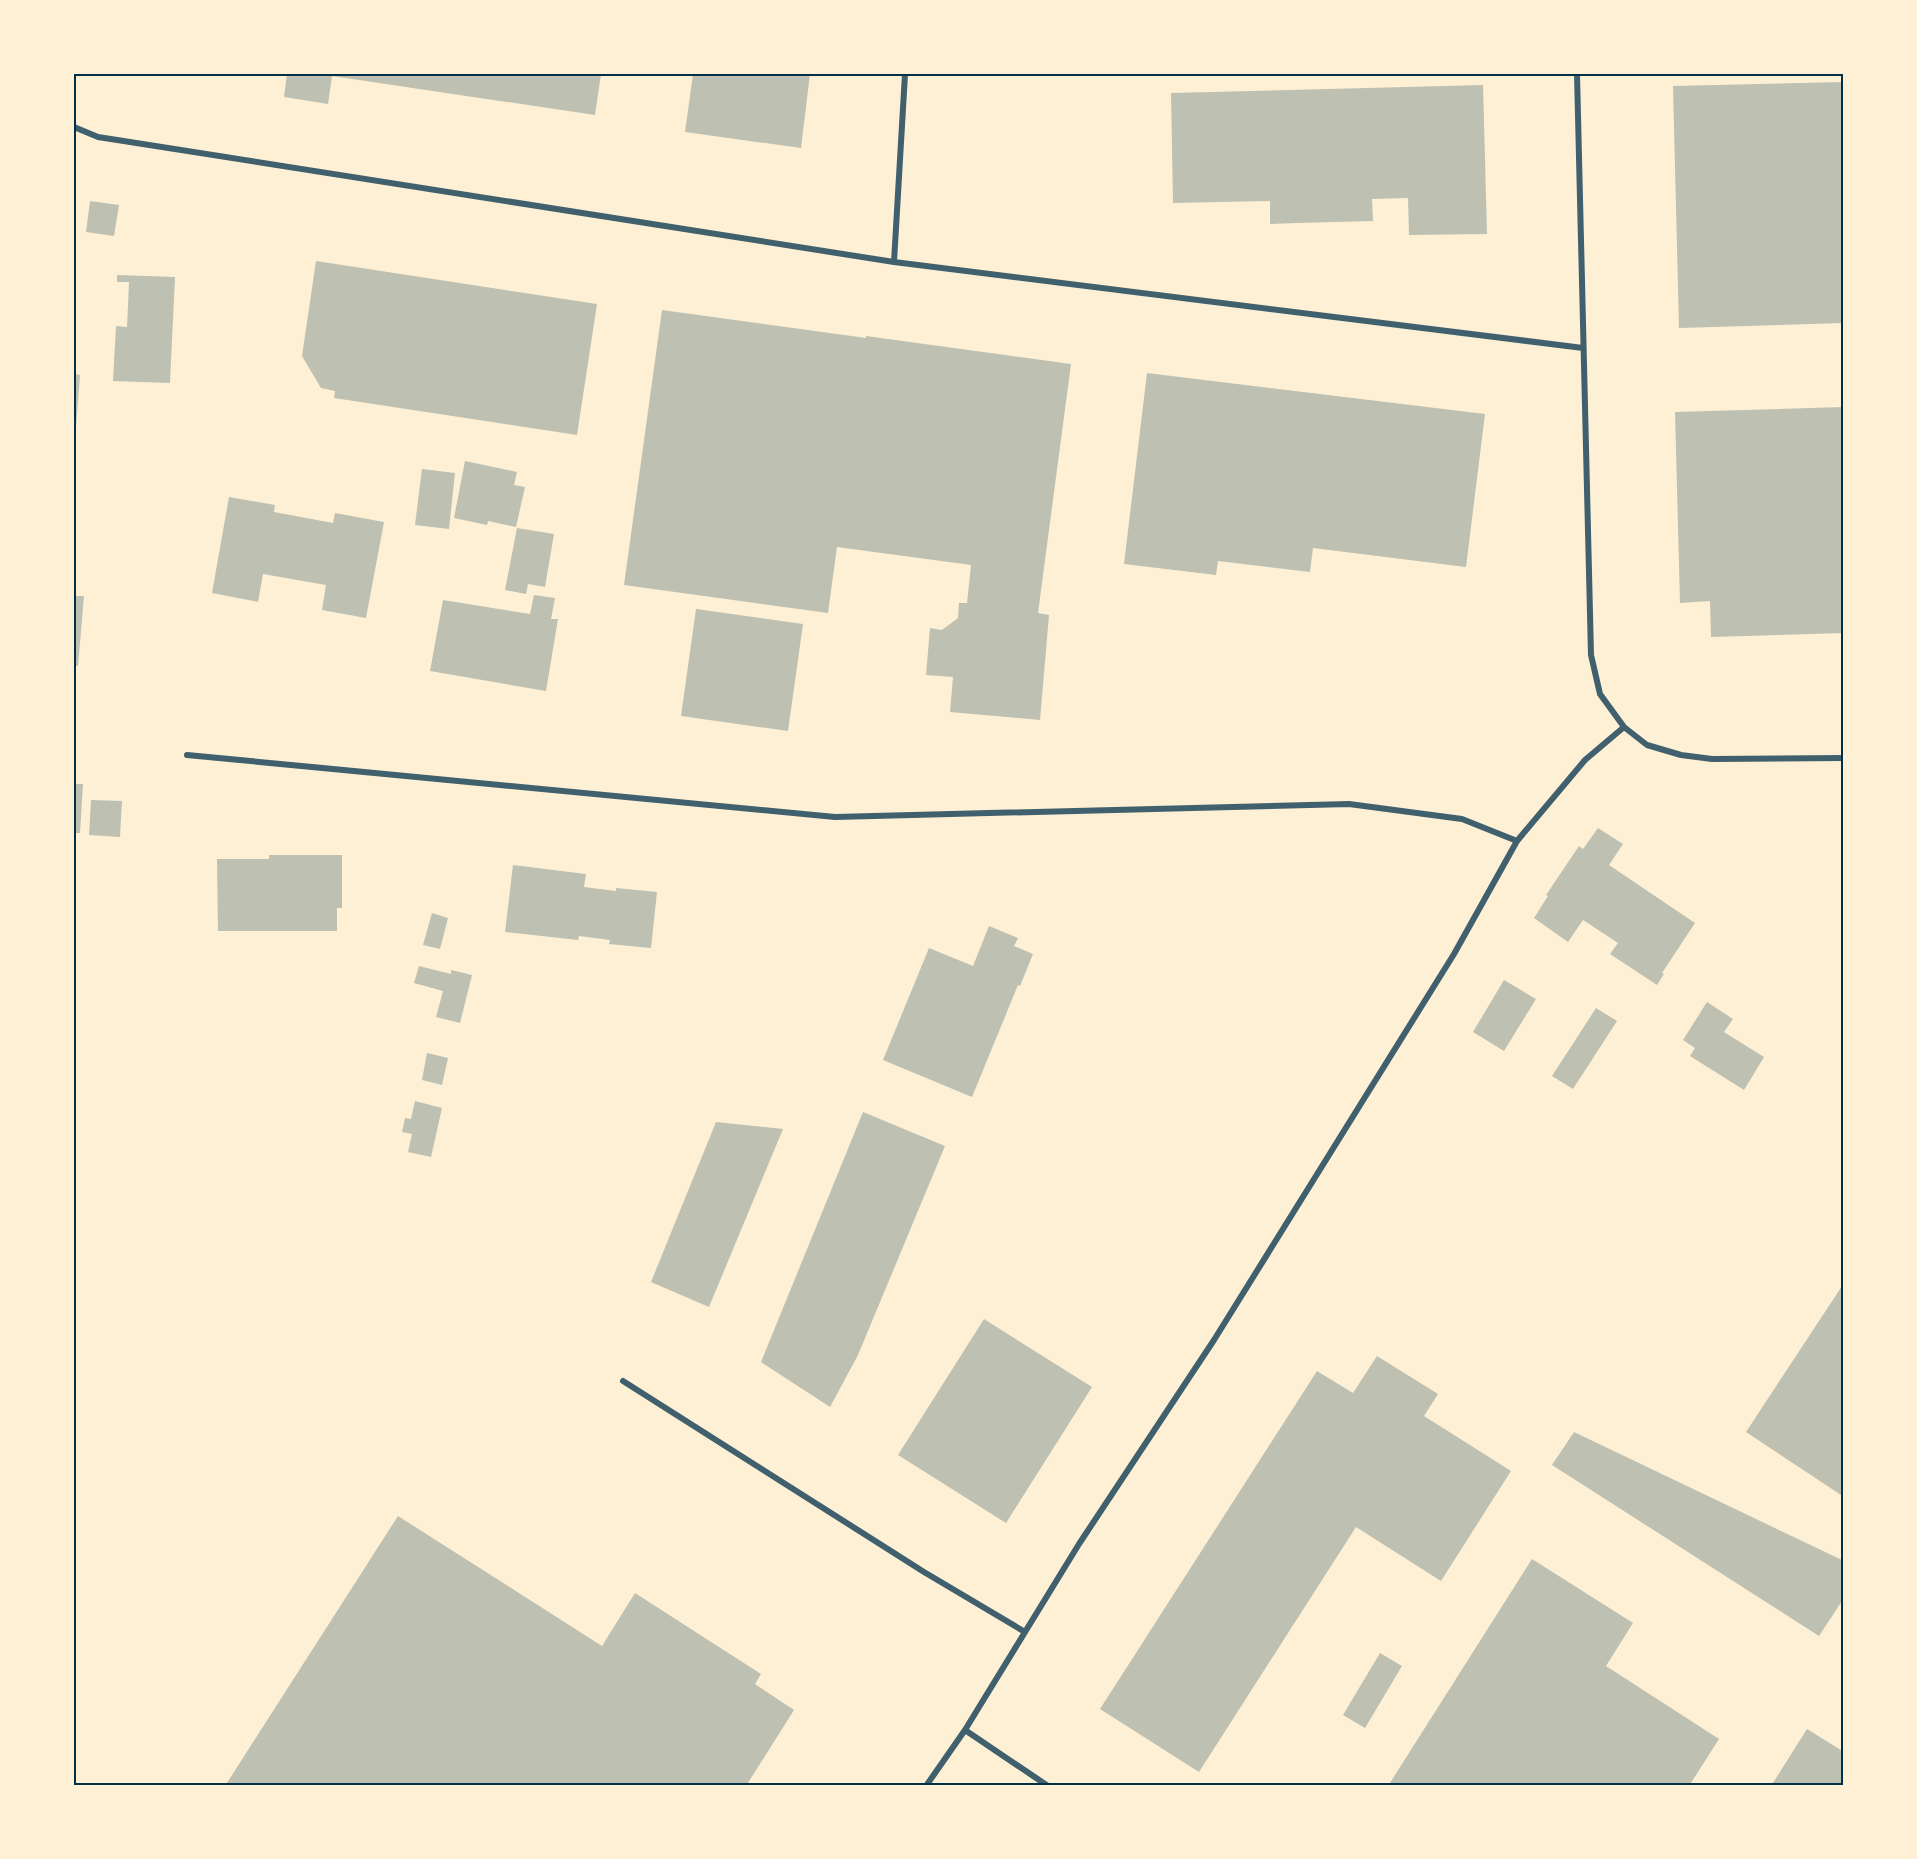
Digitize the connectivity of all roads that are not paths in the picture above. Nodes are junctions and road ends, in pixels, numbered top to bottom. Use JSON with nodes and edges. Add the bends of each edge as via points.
{"nodes":[{"id":1,"x":905,"y":74,"type":"edge"},
{"id":2,"x":1577,"y":74,"type":"edge"},
{"id":3,"x":74,"y":127,"type":"edge"},
{"id":4,"x":894,"y":262,"type":"junction"},
{"id":5,"x":1583,"y":348,"type":"junction"},
{"id":6,"x":1624,"y":727,"type":"junction"},
{"id":7,"x":187,"y":754,"type":"dead end"},
{"id":8,"x":1844,"y":758,"type":"edge"},
{"id":9,"x":1517,"y":841,"type":"junction"},
{"id":10,"x":623,"y":1381,"type":"dead end"},
{"id":11,"x":1025,"y":1632,"type":"junction"},
{"id":12,"x":965,"y":1730,"type":"junction"},
{"id":13,"x":926,"y":1785,"type":"edge"},
{"id":14,"x":1048,"y":1785,"type":"edge"}],
"edges":[{"from":1,"to":4,"type":"street"},
{"from":2,"to":5,"type":"street"},
{"from":3,"to":4,"type":"street","via":[[98,137]]},
{"from":4,"to":5,"type":"street"},
{"from":5,"to":6,"type":"street","via":[[1591,655],[1600,694]]},
{"from":6,"to":8,"type":"street","via":[[1647,745],[1681,755],[1712,759]]},
{"from":6,"to":9,"type":"street","via":[[1585,760]]},
{"from":7,"to":9,"type":"street","via":[[835,817],[1349,804],[1462,819]]},
{"from":9,"to":11,"type":"street","via":[[1454,954],[1214,1340]]},
{"from":10,"to":11,"type":"street"},
{"from":11,"to":12,"type":"street"},
{"from":12,"to":13,"type":"street"},
{"from":12,"to":14,"type":"street"}]}
